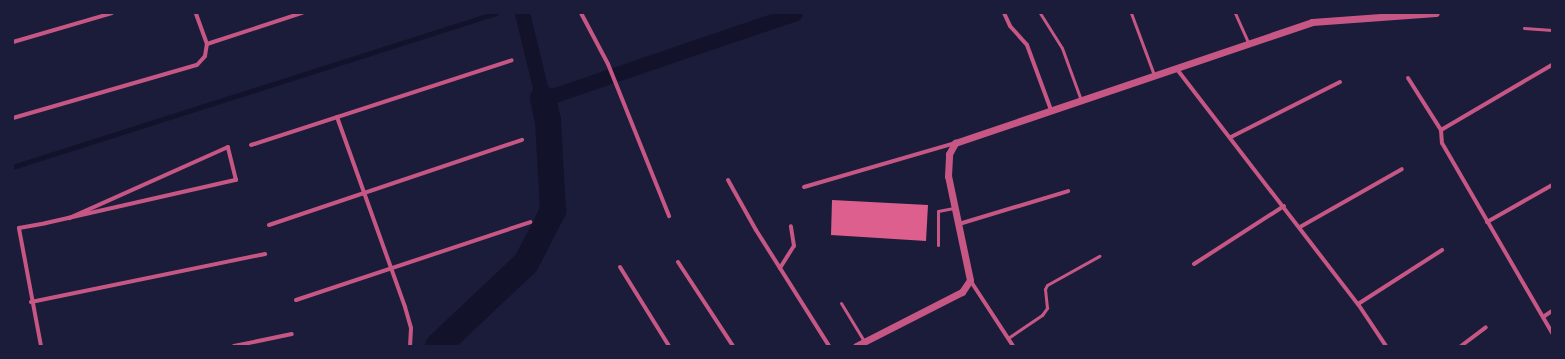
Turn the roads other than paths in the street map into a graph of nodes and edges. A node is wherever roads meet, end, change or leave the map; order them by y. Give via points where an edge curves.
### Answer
1 (112, 13) edge
2 (196, 13) edge
3 (302, 13) edge
4 (581, 13) edge
5 (1004, 13) edge
6 (1040, 13) edge
7 (1131, 13) edge
8 (1235, 13) edge
9 (1436, 13) edge
10 (1382, 14) edge
11 (1524, 28) dead end
12 (1552, 30) edge
13 (13, 42) edge
14 (1248, 42) junction
15 (207, 44) junction
16 (512, 60) dead end
17 (1552, 65) edge
18 (1176, 67) junction
19 (1154, 75) junction
20 (1408, 78) dead end
21 (1340, 82) dead end
22 (1081, 100) junction
23 (1051, 110) junction
24 (337, 117) junction
25 (13, 118) edge
26 (1441, 130) junction
27 (1231, 137) junction
28 (522, 140) dead end
29 (955, 143) junction
30 (250, 144) dead end
31 (1402, 169) dead end
32 (728, 180) dead end
33 (1552, 185) edge
34 (804, 187) dead end
35 (1068, 191) dead end
36 (364, 193) junction
37 (1284, 206) junction
38 (955, 208) junction
39 (669, 216) dead end
40 (69, 218) junction
41 (530, 222) dead end
42 (1486, 222) junction
43 (269, 224) dead end
44 (959, 224) junction
45 (791, 226) dead end
46 (1300, 227) junction
47 (938, 245) dead end
48 (1442, 250) dead end
49 (265, 254) dead end
50 (1099, 256) dead end
51 (678, 262) dead end
52 (1194, 264) dead end
53 (620, 267) dead end
54 (780, 268) junction
55 (392, 269) junction
56 (970, 280) junction
57 (296, 300) dead end
58 (31, 302) junction
59 (841, 303) dead end
60 (1358, 304) junction
61 (1552, 311) edge
62 (1543, 317) junction
63 (1486, 327) dead end
64 (1552, 333) edge
65 (292, 334) dead end
66 (1008, 338) junction
67 (865, 341) junction
68 (41, 346) edge
69 (234, 346) edge
70 (410, 346) edge
71 (669, 346) edge
72 (733, 346) edge
73 (829, 346) edge
74 (856, 346) edge
75 (1013, 346) edge
76 (1386, 346) edge
77 (1461, 346) edge

1 - 13 street
2 - 15 street
3 - 15 street
4 - 39 street via 608,64
5 - 23 street via 1013,30 1027,45
6 - 22 lane via 1062,48
7 - 19 lane
8 - 14 lane
9 - 10 street
10 - 14 street via 1312,22
11 - 12 lane
14 - 18 street
15 - 25 street via 205,56 197,65
16 - 24 street
17 - 26 street
18 - 19 street
18 - 27 street
19 - 22 street
20 - 26 street
21 - 27 street
22 - 23 street
23 - 29 street
24 - 30 street
24 - 36 street
26 - 42 street via 1442,143
27 - 37 street
28 - 36 street
29 - 34 street
29 - 38 street via 947,163
31 - 46 street
32 - 54 street
33 - 42 street
35 - 44 street
36 - 43 street
36 - 55 street
37 - 46 street
37 - 52 street
38 - 44 street
38 - 47 lane via 938,211
40 - 40 street via 236,180 228,147 185,166
40 - 58 street via 19,228
41 - 55 street
42 - 62 street
44 - 56 street
45 - 54 street via 794,246
46 - 60 street
48 - 60 street
49 - 58 street
50 - 66 lane via 1047,285 1047,308 1042,315
51 - 72 street
53 - 71 street
54 - 73 street
55 - 57 street
55 - 70 street via 411,328
56 - 66 street
56 - 67 street via 962,292
58 - 68 street
59 - 67 lane
60 - 76 street
61 - 62 street
62 - 64 street
63 - 77 street
65 - 69 street
66 - 75 street
67 - 74 street

